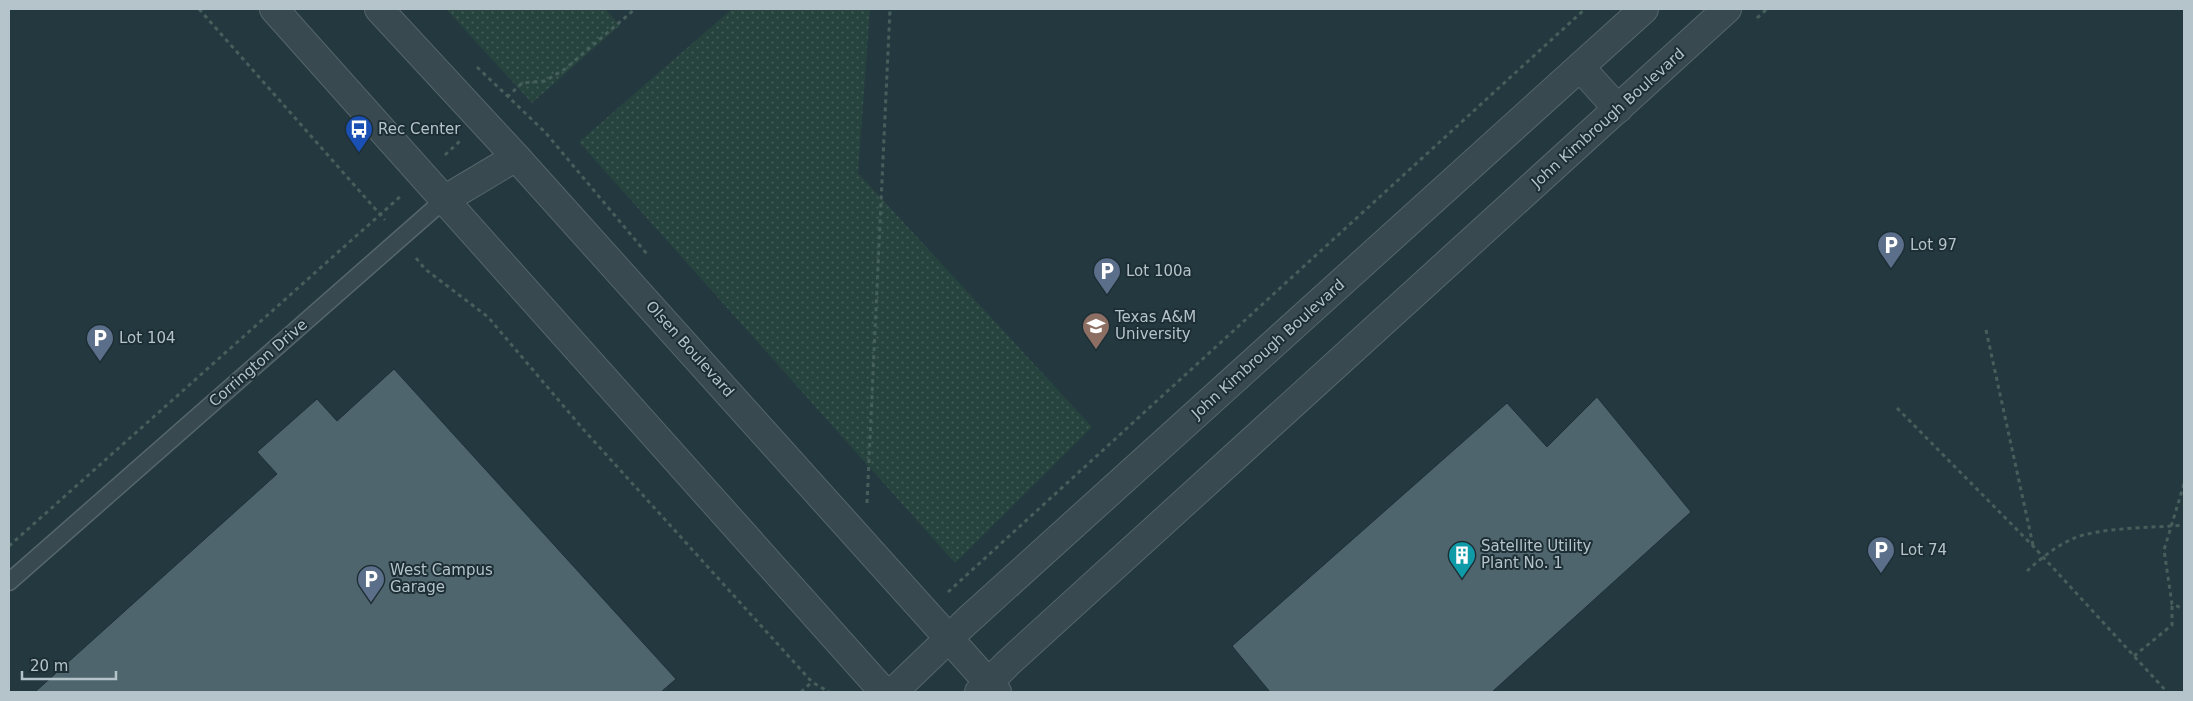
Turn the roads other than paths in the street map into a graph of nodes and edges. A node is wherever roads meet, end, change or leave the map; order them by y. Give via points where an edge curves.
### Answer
1 (274, 9) edge
2 (379, 9) edge
3 (1644, 9) edge
4 (1727, 9) edge
5 (1580, 67) junction
6 (1618, 109) junction
7 (516, 157) junction
8 (444, 200) junction
9 (9, 582) edge
10 (950, 638) junction
11 (988, 689) edge
12 (884, 692) edge
13 (893, 692) edge

1 - 8 street
2 - 7 street, Olsen Boulevard
3 - 5 street, John Kimbrough Boulevard
4 - 6 street, John Kimbrough Boulevard
5 - 6 street
5 - 10 street, John Kimbrough Boulevard
6 - 11 street, John Kimbrough Boulevard
7 - 8 street, Corrington Drive
7 - 10 street, Olsen Boulevard
8 - 9 lane, Corrington Drive
8 - 12 street
10 - 11 street, Olsen Boulevard
10 - 13 street, John Kimbrough Boulevard

